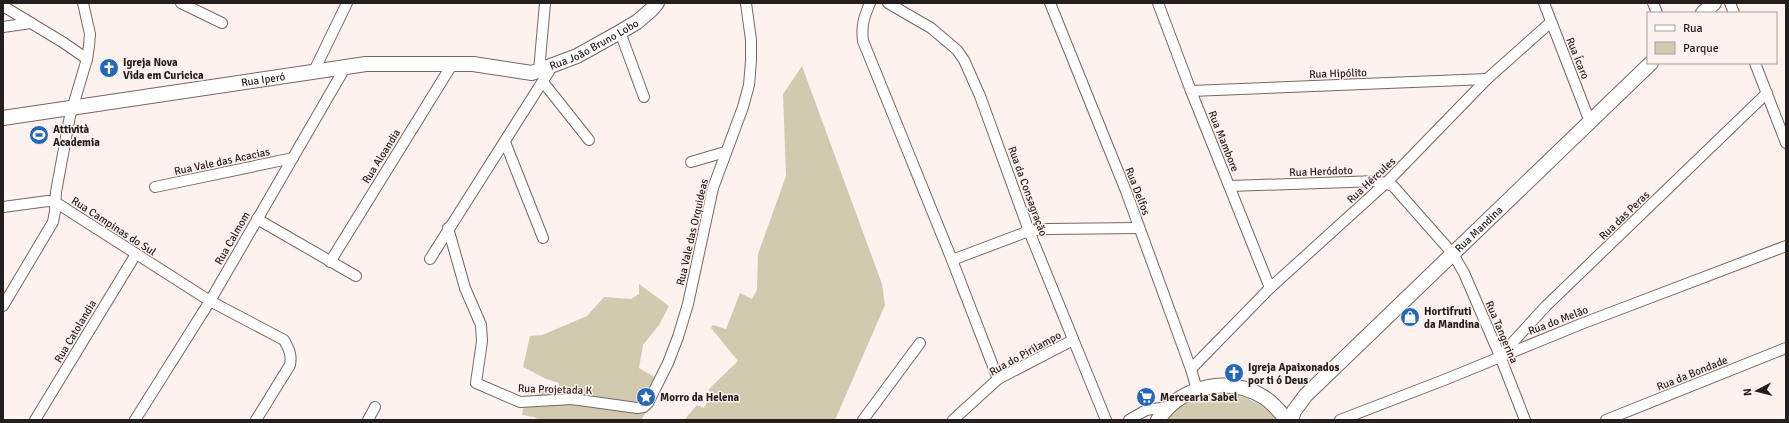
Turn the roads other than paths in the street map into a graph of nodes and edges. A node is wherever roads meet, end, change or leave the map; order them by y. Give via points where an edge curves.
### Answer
1 (83, 3) edge
2 (181, 3) edge
3 (347, 3) edge
4 (545, 3) edge
5 (657, 3) edge
6 (746, 3) edge
7 (870, 3) edge
8 (888, 3) edge
9 (1050, 3) edge
10 (1158, 3) edge
11 (1544, 3) edge
12 (1714, 3) edge
13 (3, 6) edge
14 (1704, 12) edge
15 (1551, 22) junction
16 (31, 23) junction
17 (222, 23) dead end
18 (3, 27) edge
19 (620, 32) junction
20 (87, 59) junction
21 (453, 63) junction
22 (1650, 64) edge
23 (1755, 64) edge
24 (346, 66) junction
25 (314, 70) junction
26 (523, 72) joint
27 (541, 77) junction
28 (1487, 79) junction
29 (1191, 91) junction
30 (1767, 93) junction
31 (644, 97) dead end
32 (73, 108) junction
33 (3, 118) edge
34 (1590, 122) junction
35 (589, 140) dead end
36 (505, 142) junction
37 (1786, 143) edge
38 (725, 152) junction
39 (293, 158) junction
40 (691, 162) dead end
41 (1386, 182) junction
42 (1230, 186) junction
43 (155, 187) dead end
44 (56, 202) junction
45 (3, 207) edge
46 (258, 219) junction
47 (448, 228) junction
48 (1139, 228) junction
49 (1029, 231) junction
50 (543, 238) dead end
51 (1786, 246) edge
52 (136, 254) junction
53 (1453, 254) junction
54 (430, 259) dead end
55 (952, 260) junction
56 (330, 262) junction
57 (356, 276) dead end
58 (1270, 288) junction
59 (210, 301) junction
60 (3, 306) edge
61 (1074, 340) junction
62 (920, 343) dead end
63 (1786, 348) edge
64 (1205, 353) junction
65 (1186, 356) junction
66 (1500, 356) junction
67 (1191, 369) junction
68 (998, 379) junction
69 (1197, 390) junction
70 (653, 394) joint
71 (1306, 395) junction
72 (1275, 405) junction
73 (375, 407) dead end
74 (1168, 407) junction
75 (35, 420) edge
76 (135, 420) edge
77 (256, 420) edge
78 (368, 420) edge
79 (863, 420) edge
80 (953, 420) edge
81 (1106, 420) edge
82 (1129, 420) edge
83 (1158, 420) edge
84 (1287, 420) edge
85 (1291, 420) edge
86 (1340, 420) edge
87 (1525, 420) edge
88 (1606, 420) edge

1 - 20 street, Rua Campinas do Sul via 90,34
2 - 17 street
3 - 25 street
4 - 27 street
5 - 19 street, Rua João Bruno Lobo via 637,22
6 - 38 street, Rua Vale das Orquideas via 752,61 749,84
7 - 55 street via 861,30 864,41
8 - 49 street, Rua da Consagração via 931,28 957,50 964,60 980,96
9 - 48 street, Rua Delfos
10 - 29 street, Rua Mambore
11 - 15 street, Rua Ícaro
12 - 14 street
13 - 16 street
15 - 28 street, Rua Hércules
15 - 34 street, Rua Ícaro
16 - 18 street
16 - 20 street
19 - 27 street, Rua João Bruno Lobo via 553,66
19 - 31 street
20 - 32 street, Rua Campinas do Sul
21 - 24 street, Rua Iperó
21 - 26 street, Rua Iperó
21 - 56 street, Rua Aloandia
22 - 34 street, Rua Mandina
23 - 30 street
24 - 25 street, Rua Iperó
24 - 39 street, Rua Calmom
25 - 32 street, Rua Iperó
26 - 27 street, Rua João Bruno Lobo
27 - 35 street
27 - 36 street
28 - 29 street, Rua Hipólito
28 - 41 street, Rua Hércules
29 - 42 street, Rua Mambore
30 - 37 street
30 - 66 street, Rua das Peras via 1546,306
32 - 33 street, Rua Iperó
32 - 44 street, Rua Campinas do Sul
34 - 53 street, Rua Mandina
36 - 47 street
36 - 50 street
38 - 40 street
38 - 70 street, Rua Vale das Orquideas via 713,188 688,304 668,363
39 - 43 street, Rua Vale das Acacias
39 - 46 street, Rua Calmom
41 - 42 street, Rua Heródoto
41 - 53 street via 1393,186
41 - 58 street, Rua Hércules
42 - 58 street, Rua Mambore
44 - 45 street
44 - 52 street, Rua Campinas do Sul
44 - 60 street via 50,230
46 - 56 street
46 - 59 street, Rua Calmom
47 - 54 street
47 - 70 street, Rua Projetada K via 465,288 481,325 482,341 476,387 520,402 572,399 637,408 648,403
48 - 49 street via 1048,228
48 - 65 street, Rua Delfos
49 - 55 street
49 - 61 street, Rua da Consagração
51 - 66 street, Rua do Melão
52 - 59 street, Rua Campinas do Sul
52 - 75 street, Rua Catolandia
53 - 66 street, Rua Tangerina via 1464,273
53 - 71 street, Rua Mandina
55 - 68 street
56 - 57 street
58 - 64 street, Rua Hércules
59 - 76 street, Rua Calmom
59 - 77 street, Rua Campinas do Sul via 284,340 290,351 290,365
61 - 68 street, Rua do Pirilampo
61 - 81 street, Rua da Consagração
62 - 79 street
63 - 88 street, Rua da Bondade
64 - 65 street
64 - 67 street, Rua Hércules
65 - 67 street, Rua Delfos
66 - 86 street, Rua do Melão
66 - 87 street, Rua Tangerina
67 - 69 street, Rua Delfos
68 - 80 street, Rua do Pirilampo
69 - 72 street via 1218,386 1242,388
69 - 74 street
71 - 72 street, Rua Mandina via 1286,405
71 - 85 street, Rua Mandina via 1294,411
72 - 84 street
73 - 78 street
74 - 82 street via 1146,410
74 - 83 street

